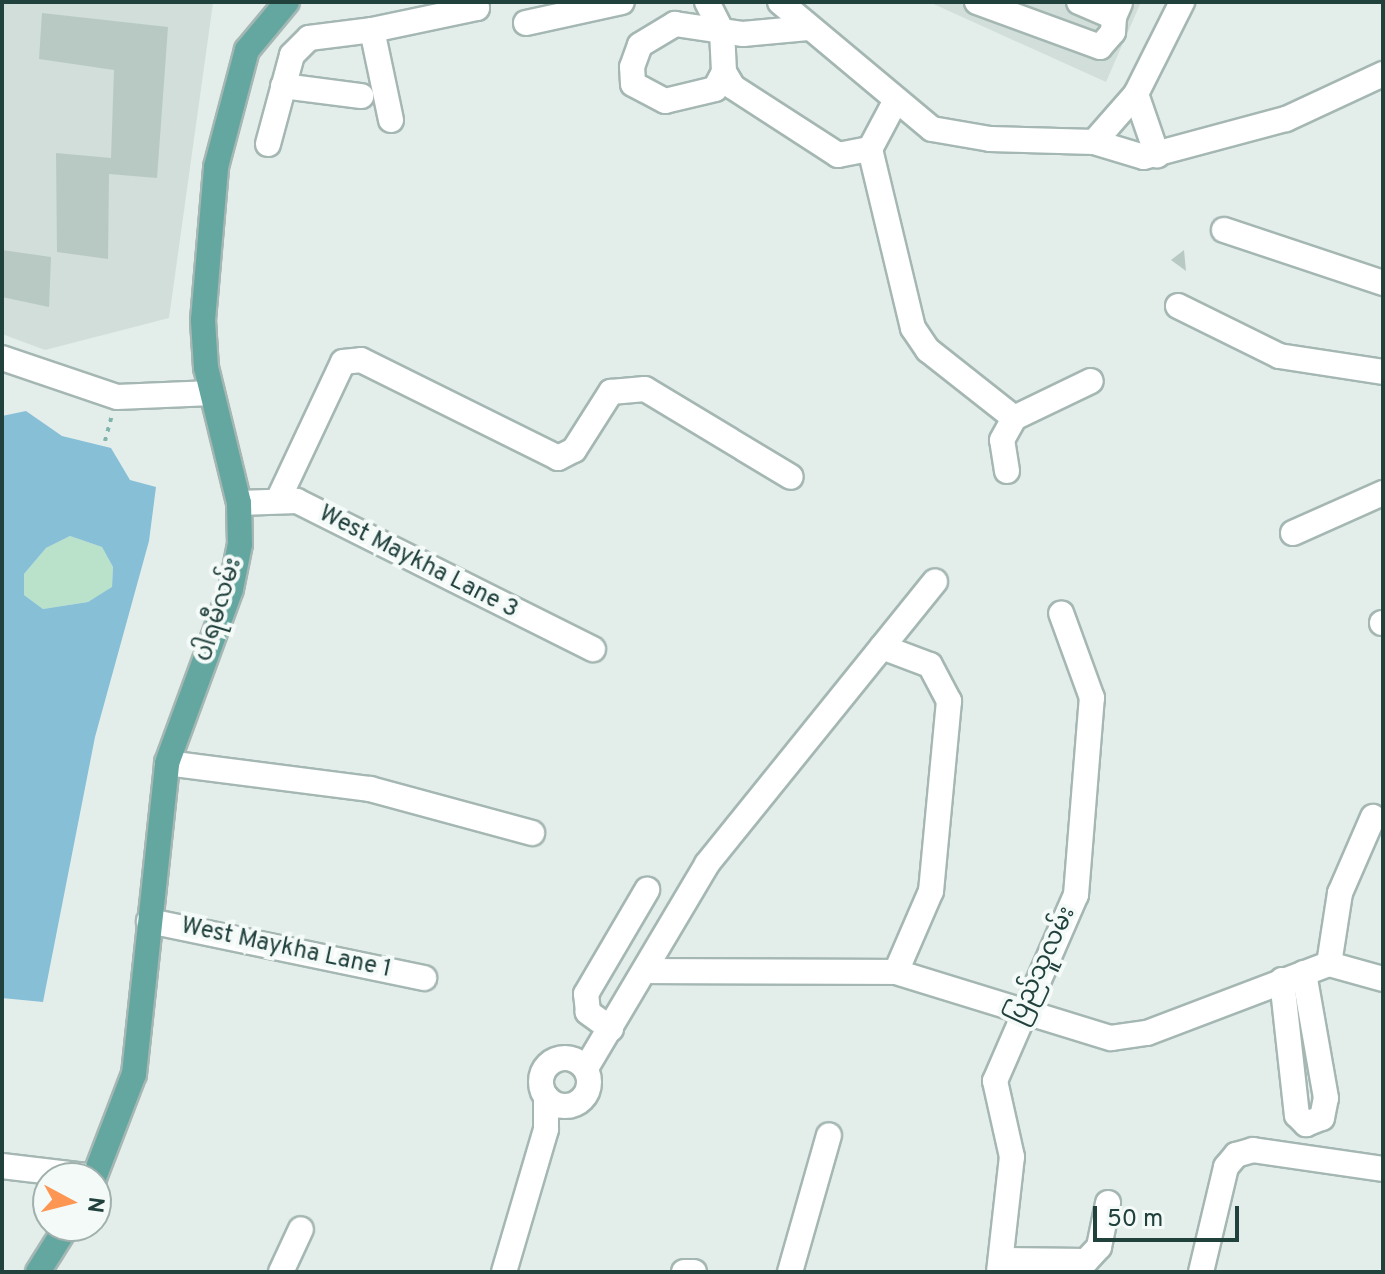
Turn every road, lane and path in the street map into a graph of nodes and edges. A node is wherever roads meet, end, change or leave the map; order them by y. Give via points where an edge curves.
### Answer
1 (287, 2) edge
2 (476, 2) edge
3 (622, 2) edge
4 (707, 2) edge
5 (780, 2) edge
6 (977, 2) edge
7 (1079, 2) edge
8 (1182, 2) edge
9 (1118, 9) edge
10 (526, 23) dead end
11 (808, 28) junction
12 (372, 30) junction
13 (722, 31) junction
14 (724, 72) junction
15 (1383, 74) edge
16 (283, 86) junction
17 (1136, 94) junction
18 (361, 96) dead end
19 (896, 100) junction
20 (391, 120) dead end
21 (1094, 142) junction
22 (268, 144) dead end
23 (870, 149) junction
24 (1157, 155) junction
25 (1224, 230) dead end
26 (1383, 283) edge
27 (1178, 306) dead end
28 (2, 358) edge
29 (1383, 372) edge
30 (1091, 381) dead end
31 (212, 393) junction
32 (1014, 418) junction
33 (1007, 471) dead end
34 (791, 477) dead end
35 (1383, 493) edge
36 (279, 498) junction
37 (239, 503) junction
38 (1293, 533) dead end
39 (935, 581) dead end
40 (1061, 613) dead end
41 (882, 647) junction
42 (593, 649) dead end
43 (167, 763) junction
44 (1373, 817) dead end
45 (532, 833) dead end
46 (647, 890) dead end
47 (149, 921) junction
48 (1329, 964) junction
49 (649, 971) junction
50 (896, 972) junction
51 (1293, 976) junction
52 (424, 978) dead end
53 (1383, 979) edge
54 (1019, 1015) junction
55 (611, 1029) junction
56 (586, 1068) junction
57 (546, 1097) junction
58 (829, 1135) dead end
59 (100, 1162) edge
60 (2, 1166) edge
61 (1383, 1169) edge
62 (32, 1170) edge
63 (1108, 1203) dead end
64 (301, 1229) dead end
65 (57, 1242) edge
66 (1001, 1266) edge
67 (38, 1272) edge
68 (281, 1272) edge
69 (504, 1272) edge
70 (684, 1272) edge
71 (694, 1272) edge
72 (790, 1272) edge
73 (1201, 1272) edge

1 - 31 main road, ပါရမီလမ်း via 247,50 228,101 206,242 203,320
2 - 12 street via 477,8
3 - 10 street
4 - 13 street
5 - 11 street
6 - 9 street via 1100,47 1113,32
7 - 9 street
8 - 17 street
11 - 13 street
11 - 19 street
12 - 16 street via 309,38 292,55
12 - 20 street
13 - 14 street
13 - 14 street via 675,24 658,29 640,45 633,84 665,101 715,89
14 - 23 street via 733,87 838,155
15 - 24 street via 1286,119
16 - 18 street
16 - 22 street
17 - 21 street
17 - 24 street
19 - 21 street via 932,129
19 - 23 street
21 - 24 street via 1118,153
23 - 32 street via 913,328 928,350
25 - 26 street
27 - 29 street via 1279,356
28 - 31 street via 117,397
30 - 32 street
31 - 37 main road, ပါရမီလမ်း
32 - 33 street via 1002,440
34 - 36 street via 645,389 611,392 574,450 558,458 361,360 343,362
35 - 38 street
36 - 37 street
36 - 42 street, West Maykha Lane 3
37 - 43 main road, ပါရမီလမ်း via 231,589
39 - 41 street
40 - 54 street, ပြည်သူလမ်း via 1092,698 1076,895
41 - 49 street via 707,864
41 - 50 street via 930,665 949,701 931,891
43 - 45 street via 370,789
43 - 47 main road, ပါရမီလမ်း
44 - 48 street via 1340,893
46 - 55 street via 586,994 588,1012
47 - 52 street, West Maykha Lane 1
47 - 59 main road, ပါရမီလမ်း via 134,1074
48 - 51 street
48 - 53 street
49 - 50 street
49 - 55 street
50 - 54 street
51 - 51 street via 1326,1098 1322,1118 1306,1124 1297,1115
51 - 54 street via 1129,1038
54 - 66 street, ပြည်သူလမ်း via 995,1081 1012,1157
55 - 56 street
56 - 57 street via 590,1084 576,1104
56 - 57 street via 565,1057 551,1062 541,1075
57 - 69 street via 546,1129
58 - 72 street
60 - 62 street
61 - 73 street via 1253,1150 1236,1155
63 - 66 street via 1099,1247 1086,1261
64 - 68 street
65 - 67 main road
70 - 71 street

